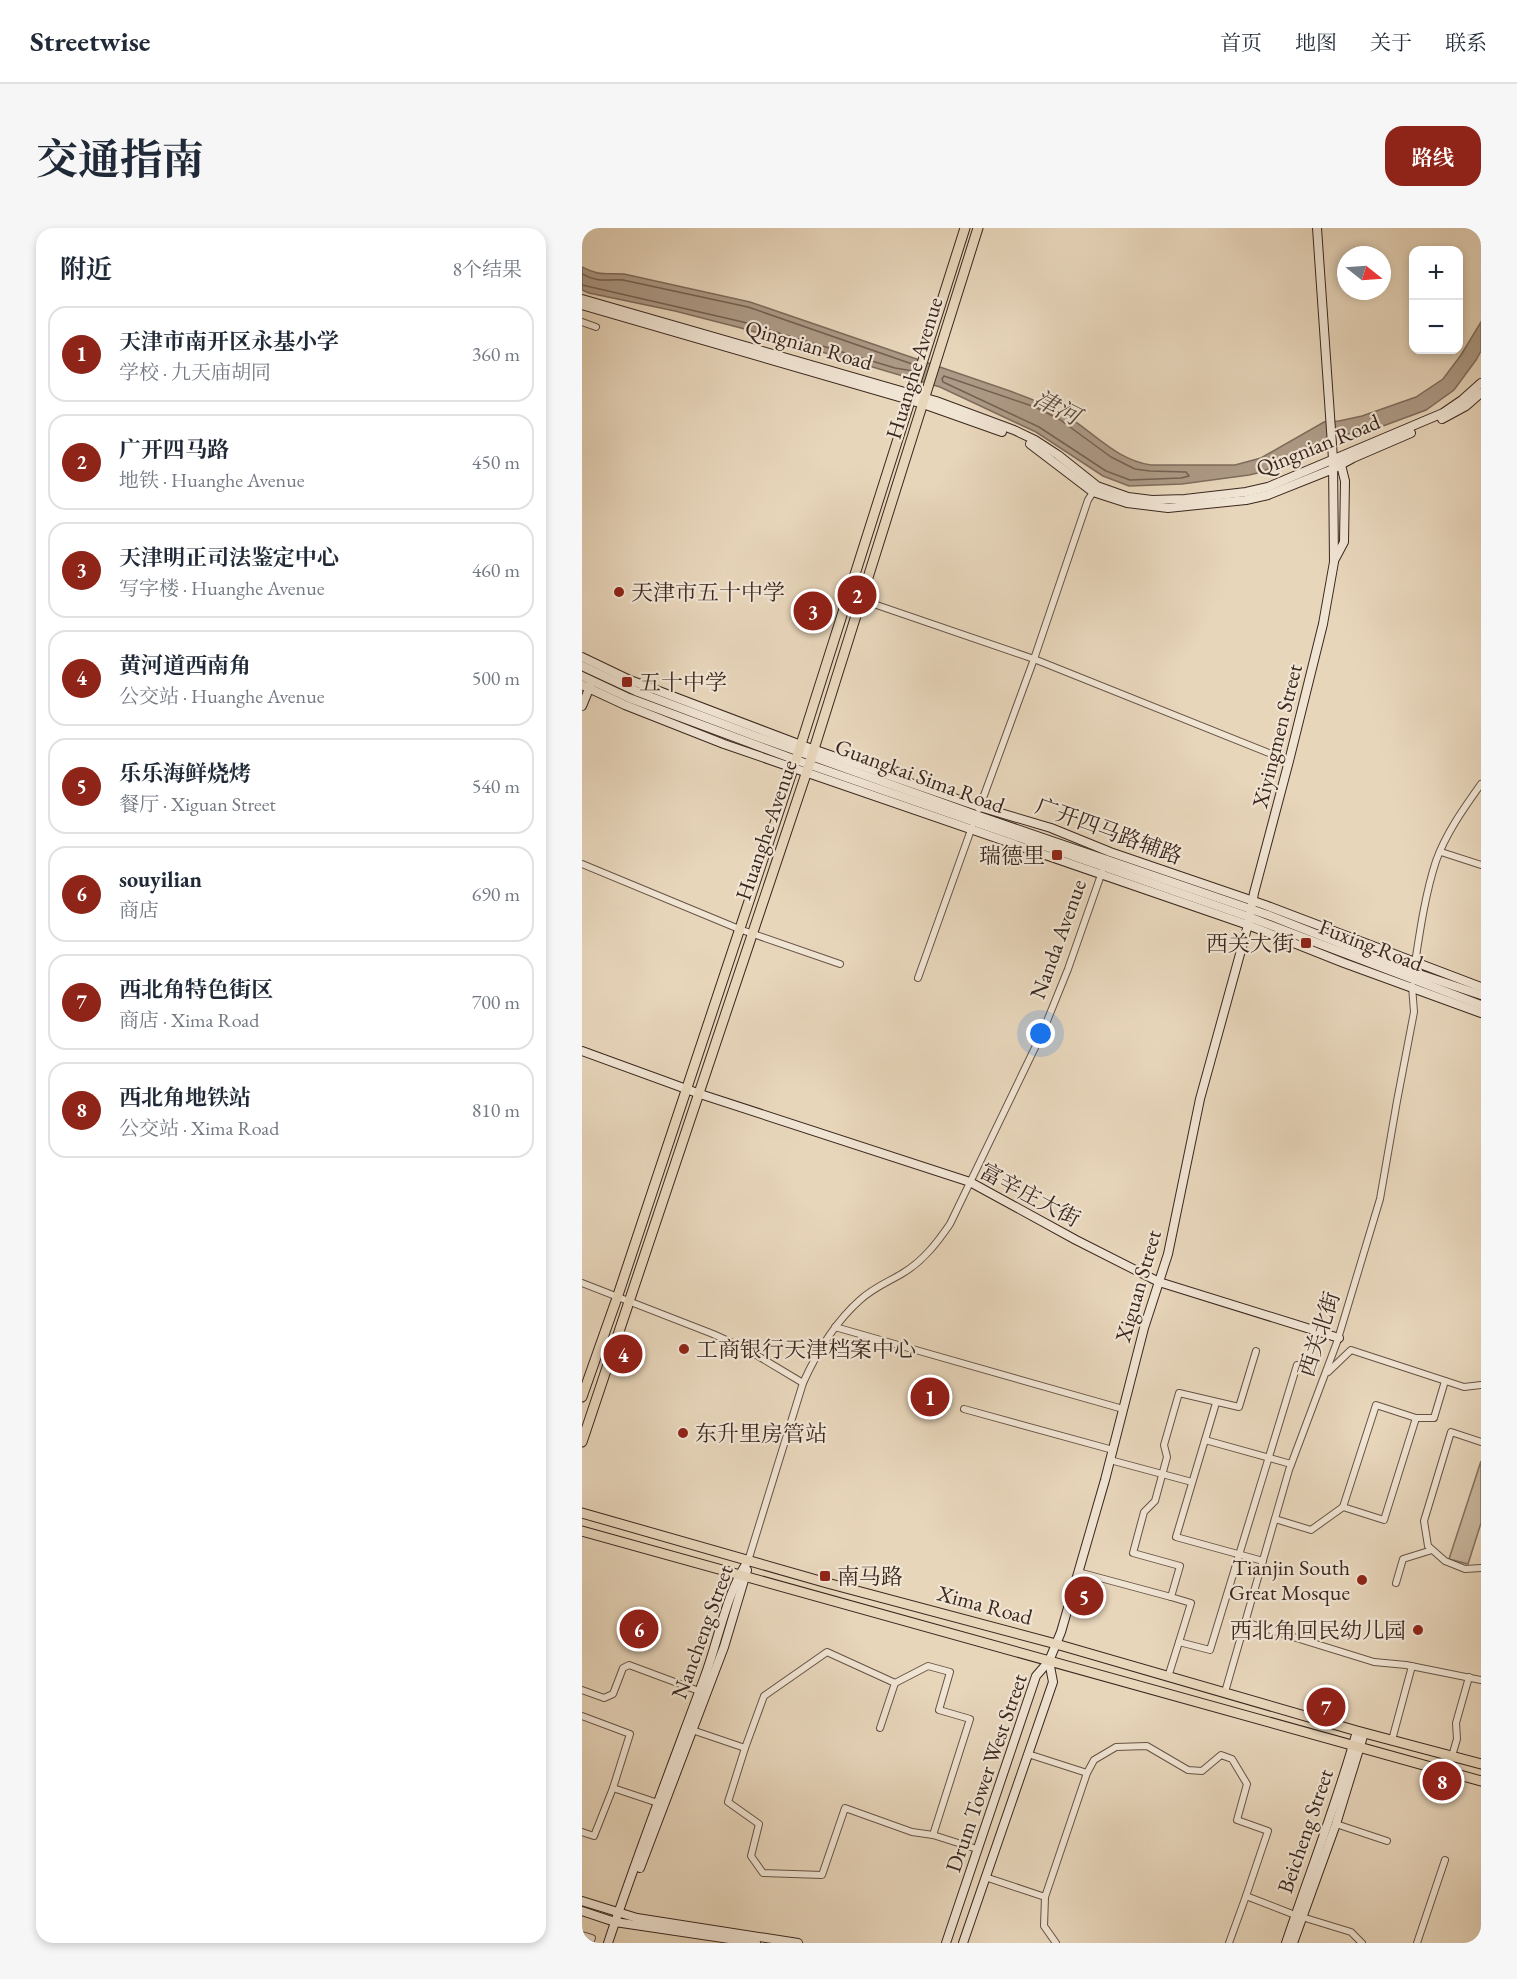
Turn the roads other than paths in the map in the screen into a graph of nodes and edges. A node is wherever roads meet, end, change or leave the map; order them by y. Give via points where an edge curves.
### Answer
1 (966, 228) edge
2 (978, 228) edge
3 (1317, 228) edge
4 (1322, 228) edge
5 (582, 299) edge
6 (582, 305) edge
7 (582, 322) edge
8 (596, 327) dead end
9 (1481, 383) edge
10 (913, 393) junction
11 (1477, 396) edge
12 (925, 397) junction
13 (1332, 415) junction
14 (1336, 458) junction
15 (1095, 489) junction
16 (861, 600) junction
17 (582, 657) edge
18 (1034, 659) junction
19 (582, 666) edge
20 (598, 669) junction
21 (582, 676) edge
22 (588, 685) edge
23 (582, 706) edge
24 (797, 756) junction
25 (810, 761) junction
26 (1289, 761) junction
27 (1481, 784) edge
28 (975, 818) junction
29 (1441, 852) junction
30 (1105, 863) junction
31 (582, 864) edge
32 (1481, 865) edge
33 (1250, 913) junction
34 (739, 929) junction
35 (752, 933) junction
36 (840, 964) dead end
37 (1413, 975) junction
38 (918, 978) dead end
39 (1481, 987) edge
40 (1481, 995) edge
41 (1481, 1005) edge
42 (1481, 1013) edge
43 (582, 1051) edge
44 (686, 1089) junction
45 (700, 1094) junction
46 (970, 1182) junction
47 (1159, 1282) junction
48 (582, 1283) edge
49 (617, 1298) junction
50 (630, 1303) junction
51 (835, 1327) junction
52 (1339, 1338) junction
53 (1256, 1351) dead end
54 (1297, 1365) dead end
55 (1326, 1374) junction
56 (1445, 1381) junction
57 (803, 1383) junction
58 (1481, 1384) edge
59 (582, 1397) edge
60 (1215, 1403) junction
61 (964, 1409) dead end
62 (1123, 1409) junction
63 (1416, 1418) junction
64 (1205, 1440) junction
65 (582, 1442) edge
66 (1481, 1442) edge
67 (1113, 1450) junction
68 (1268, 1457) junction
69 (1110, 1460) junction
70 (1291, 1464) junction
71 (1162, 1473) junction
72 (1192, 1482) junction
73 (1343, 1507) junction
74 (582, 1513) edge
75 (1275, 1519) junction
76 (582, 1531) edge
77 (1432, 1550) junction
78 (1238, 1554) junction
79 (748, 1561) junction
80 (1263, 1561) junction
81 (1481, 1568) edge
82 (1078, 1572) junction
83 (742, 1576) junction
84 (1396, 1583) dead end
85 (1171, 1597) junction
86 (1245, 1623) junction
87 (1179, 1642) junction
88 (1056, 1644) junction
89 (1049, 1661) junction
90 (1412, 1666) junction
91 (1168, 1677) junction
92 (1469, 1677) junction
93 (1481, 1680) edge
94 (895, 1683) junction
95 (582, 1690) edge
96 (699, 1691) junction
97 (1225, 1692) junction
98 (582, 1716) edge
99 (880, 1728) dead end
100 (693, 1730) junction
101 (1361, 1732) junction
102 (1392, 1740) junction
103 (1356, 1746) junction
104 (745, 1748) junction
105 (1028, 1754) junction
106 (1452, 1756) junction
107 (1481, 1764) edge
108 (1087, 1773) junction
109 (1481, 1781) edge
110 (613, 1788) junction
111 (658, 1803) junction
112 (1336, 1824) junction
113 (582, 1832) edge
114 (933, 1835) junction
115 (1387, 1841) dead end
116 (977, 1849) junction
117 (1444, 1860) dead end
118 (985, 1877) junction
119 (1246, 1896) junction
120 (1045, 1897) junction
121 (582, 1901) edge
122 (582, 1911) edge
123 (1299, 1916) junction
124 (620, 1918) junction
125 (582, 1935) edge
126 (590, 1943) edge
127 (608, 1943) edge
128 (756, 1943) edge
129 (798, 1943) edge
130 (946, 1943) edge
131 (963, 1943) edge
132 (1056, 1943) edge
133 (1229, 1943) edge
134 (1286, 1943) edge
135 (1293, 1943) edge
136 (1362, 1943) edge
137 (1417, 1943) edge

1 - 10 main road, Huanghe Avenue
2 - 12 main road, Huanghe Avenue
3 - 13 street
4 - 13 street
5 - 10 street, Qingnian Road
6 - 10 street, Qingnian Road
7 - 8 street
9 - 11 street, Qingnian Road
10 - 12 street, Qingnian Road
10 - 24 main road, Huanghe Avenue
11 - 14 street, Qingnian Road via 1447,417
12 - 15 street, Qingnian Road via 1022,440
12 - 16 main road, Huanghe Avenue
13 - 14 street, Xiyingmen Street
14 - 15 street, Qingnian Road via 1268,487 1185,500 1152,500
14 - 26 street, Xiyingmen Street via 1334,562
15 - 18 street
16 - 18 street
16 - 25 main road, Huanghe Avenue
17 - 20 street
18 - 26 street
18 - 28 street
19 - 20 street, Guangkai Sima Road
20 - 22 street
20 - 24 street, Guangkai Sima Road via 655,699
21 - 22 street, Guangkai Sima Road
22 - 23 street
22 - 24 street, Guangkai Sima Road
24 - 25 street
24 - 25 street, Guangkai Sima Road
24 - 34 main road, Huanghe Avenue
25 - 28 street
25 - 28 street, Guangkai Sima Road
25 - 35 main road, Huanghe Avenue
26 - 33 street, Xiyingmen Street
27 - 29 street, 西关北街 via 1458,816
28 - 30 street, Guangkai Sima Road
28 - 30 street, 广开四马路辅路 via 1051,828
28 - 38 street
29 - 32 street
29 - 37 street, 西关北街 via 1424,910
30 - 33 street, Guangkai Sima Road
30 - 33 street, 广开四马路辅路
30 - 46 street, Nanda Avenue via 1043,1030
31 - 34 street
33 - 37 street
33 - 37 street, Fuxing Road
33 - 37 street via 1344,963
33 - 47 street, Xiguan Street via 1200,1099
34 - 35 street
34 - 44 main road, Huanghe Avenue
35 - 36 street
35 - 45 main road, Huanghe Avenue
37 - 39 street
37 - 40 street, Fuxing Road
37 - 41 street, Fuxing Road
37 - 42 street
37 - 52 street, 西关北街 via 1414,1012 1380,1199
43 - 44 street, 富辛庄大街
44 - 45 street, 富辛庄大街
44 - 49 main road, Huanghe Avenue
45 - 46 street, 富辛庄大街
45 - 50 main road, Huanghe Avenue
46 - 47 street, 富辛庄大街
46 - 51 street, Nanda Avenue via 937,1243 920,1261 859,1300
47 - 52 street, 富辛庄大街
47 - 62 street, Xiguan Street
48 - 49 street
49 - 50 street
49 - 59 main road, Huanghe Avenue
50 - 57 street via 732,1342
50 - 65 main road, Huanghe Avenue
51 - 57 street, Nanda Avenue
51 - 62 street
52 - 55 street, 西关北街
53 - 60 street via 1239,1407
54 - 68 street
55 - 56 street via 1351,1350
55 - 70 street, 西关北街
56 - 58 street via 1464,1387
56 - 63 street via 1434,1418
57 - 79 street, Nanda Avenue
60 - 64 street
60 - 71 street via 1179,1393 1164,1445 1167,1457
61 - 67 street
62 - 67 street, Xiguan Street
63 - 73 street via 1376,1405
63 - 73 street via 1384,1520
64 - 68 street
64 - 72 street
66 - 77 street via 1451,1432 1424,1521
67 - 69 street, Xiguan Street
68 - 70 street
68 - 78 street
69 - 71 street
69 - 82 street, Xiguan Street
70 - 75 street, 西关北街
71 - 72 street
71 - 85 street via 1155,1501 1144,1512 1133,1552 1180,1566
72 - 78 street via 1176,1537
73 - 75 street via 1311,1530
74 - 79 main road, Xima Road
75 - 80 street, 西关北街
76 - 83 main road, Xima Road
77 - 81 street via 1465,1569
77 - 84 street via 1403,1559
78 - 80 street
78 - 87 street via 1210,1650
79 - 83 street, Nancheng Street
79 - 88 main road, Xima Road
80 - 86 street, 西关北街
82 - 85 street
82 - 88 street, Xiguan Street
83 - 89 main road, Xima Road
83 - 96 street, Nancheng Street
83 - 100 street, Nancheng Street via 724,1647
85 - 87 street via 1191,1603
86 - 90 street via 1374,1662
86 - 97 street, 西关北街
87 - 91 street
88 - 89 street, Xiguan Street
88 - 91 main road, Xima Road
89 - 103 main road, Xima Road
89 - 105 street, Drum Tower West Street via 1053,1682
89 - 116 street, Drum Tower West Street via 1036,1676
90 - 92 street
90 - 102 street
91 - 97 main road, Xima Road
92 - 93 street
92 - 106 street via 1456,1723
94 - 99 street
94 - 104 street via 827,1652 764,1696
94 - 114 street via 928,1666 950,1672 939,1710 970,1719
95 - 96 street via 604,1698 612,1694 623,1668 629,1665
96 - 111 street, Nancheng Street
97 - 101 main road, Xima Road
98 - 110 street via 630,1734
100 - 104 street
100 - 124 street, Nancheng Street
101 - 102 main road, Xima Road
101 - 103 street, Beicheng Street
102 - 106 main road, Xima Road
103 - 109 main road, Xima Road
103 - 112 street, Beicheng Street
103 - 123 street, Beicheng Street
104 - 114 street via 728,1802 759,1824 751,1856 763,1873 822,1875 846,1808 912,1832
105 - 108 street
105 - 118 street, Drum Tower West Street
106 - 107 main road, Xima Road
108 - 119 street via 1094,1760 1116,1747 1147,1746 1188,1770 1202,1771 1221,1755 1232,1759 1247,1784 1238,1820 1268,1831
108 - 120 street
110 - 111 street
110 - 113 street via 594,1836
111 - 124 street, Nancheng Street
112 - 115 street
112 - 123 street, Beicheng Street
114 - 116 street
116 - 130 street, Drum Tower West Street
117 - 137 street
118 - 120 street
118 - 131 street, Drum Tower West Street
119 - 123 street
119 - 133 street
120 - 132 street via 1044,1926
121 - 124 street
122 - 124 street
123 - 134 street, Beicheng Street
123 - 135 street, Beicheng Street
123 - 136 street via 1351,1932
124 - 127 street, Nancheng Street
124 - 128 street
124 - 129 street
125 - 126 street via 592,1938

